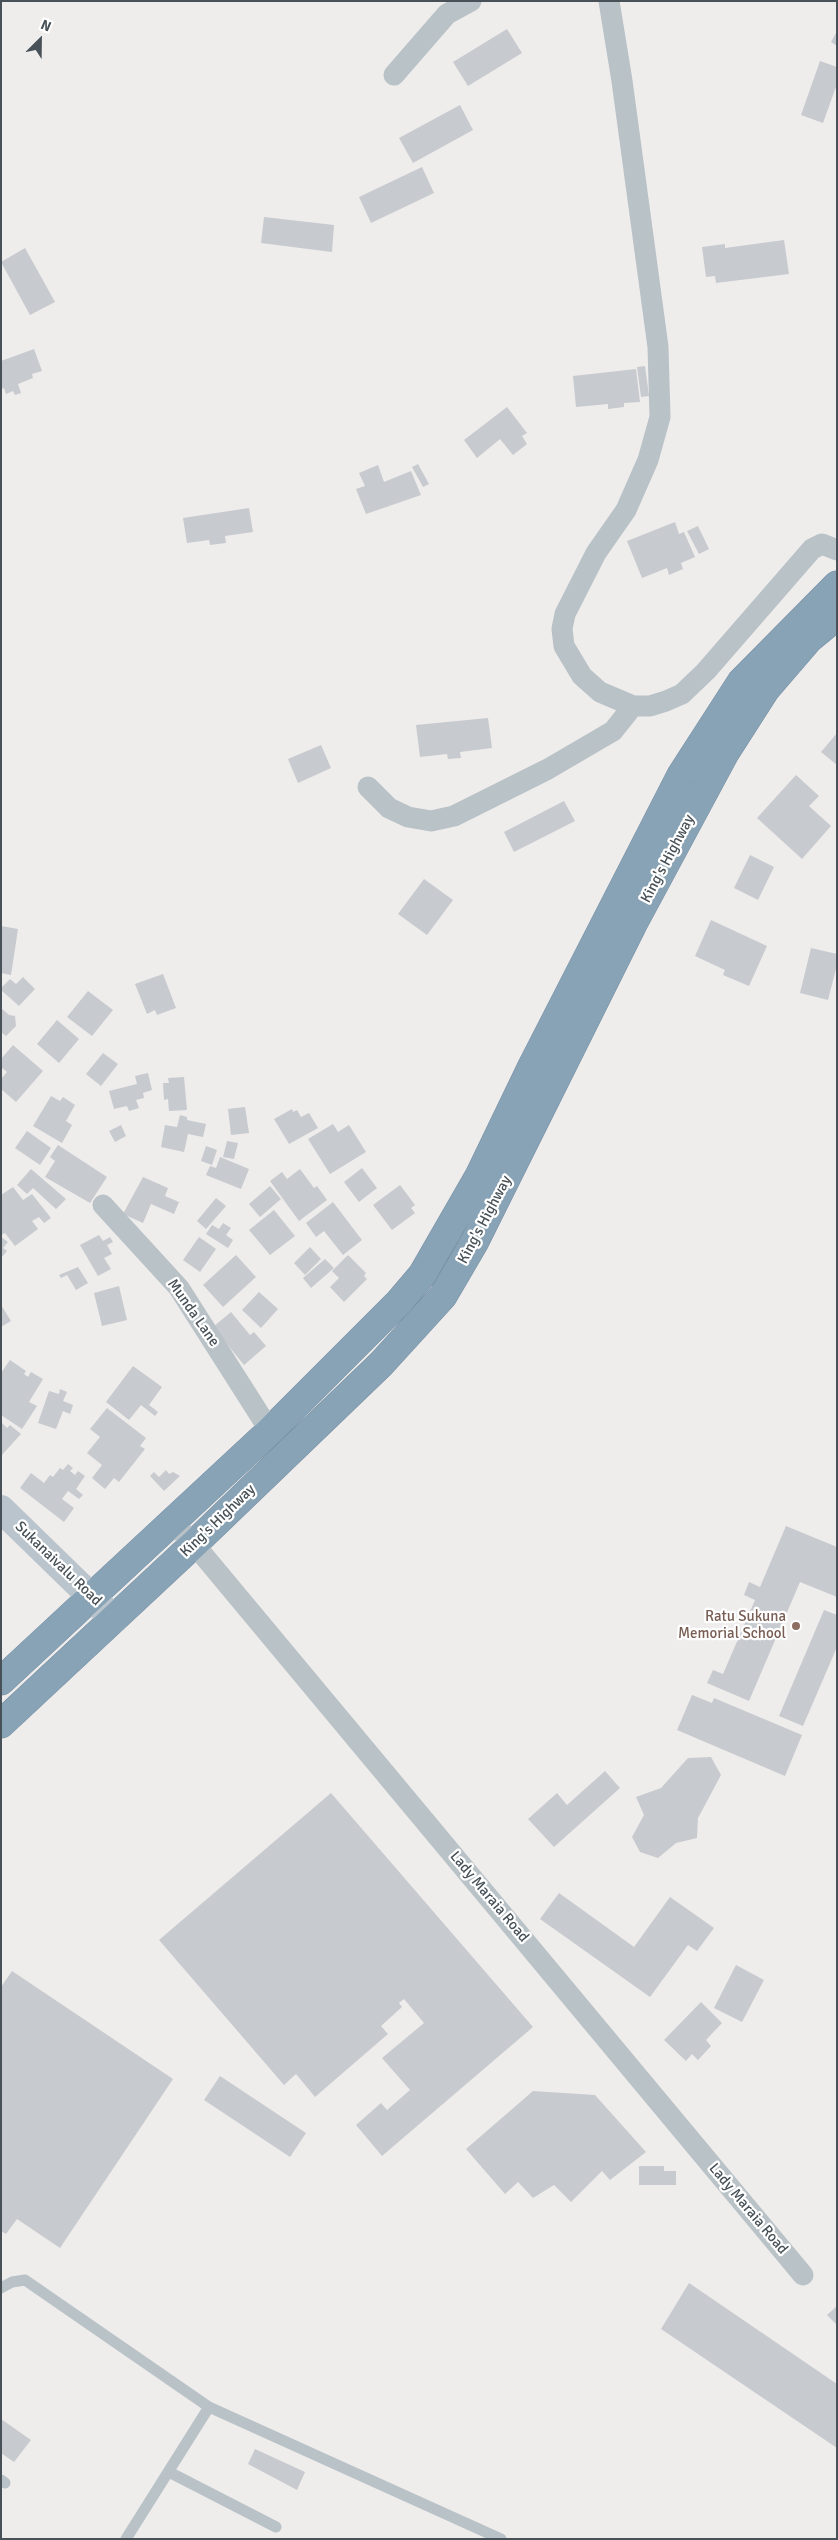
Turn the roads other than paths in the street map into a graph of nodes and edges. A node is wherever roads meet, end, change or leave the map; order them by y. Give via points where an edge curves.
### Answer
1 (471, 1) edge
2 (609, 1) edge
3 (394, 75) dead end
4 (837, 550) edge
5 (837, 585) edge
6 (837, 616) edge
7 (633, 706) junction
8 (368, 787) dead end
9 (103, 1205) dead end
10 (270, 1431) junction
11 (1, 1509) edge
12 (172, 1522) junction
13 (194, 1544) junction
14 (92, 1597) junction
15 (114, 1619) junction
16 (1, 1681) edge
17 (1, 1724) edge
18 (803, 2275) dead end
19 (1, 2288) edge
20 (209, 2406) junction
21 (169, 2472) junction
22 (276, 2527) dead end
23 (126, 2539) edge
24 (501, 2539) edge

1 - 3 street via 447,14
2 - 7 street via 658,347 660,417 648,460 626,510 596,553 573,596 562,629 564,646 582,676 600,692
4 - 7 street via 822,544 812,549 706,671 682,694 650,706
5 - 10 highway, King's Highway via 741,682 681,775 479,1176 422,1275
6 - 13 highway, King's Highway via 809,639 766,689 725,753 633,924 474,1243 443,1296 382,1364
7 - 8 street via 613,732 548,769 448,818 431,821 408,818 389,808
9 - 10 street, Munda Lane via 179,1288
10 - 12 highway, King's Highway
11 - 14 main road, Sukanaivalu Road
12 - 13 street, Lady Maraia Road
12 - 14 highway, King's Highway
13 - 15 highway, King's Highway
13 - 18 street, Lady Maraia Road
14 - 15 main road, Sukanaivalu Road
14 - 16 highway, King's Highway
15 - 17 highway, King's Highway
19 - 20 lane via 25,2280
20 - 21 lane
20 - 24 lane
21 - 22 lane
21 - 23 lane

